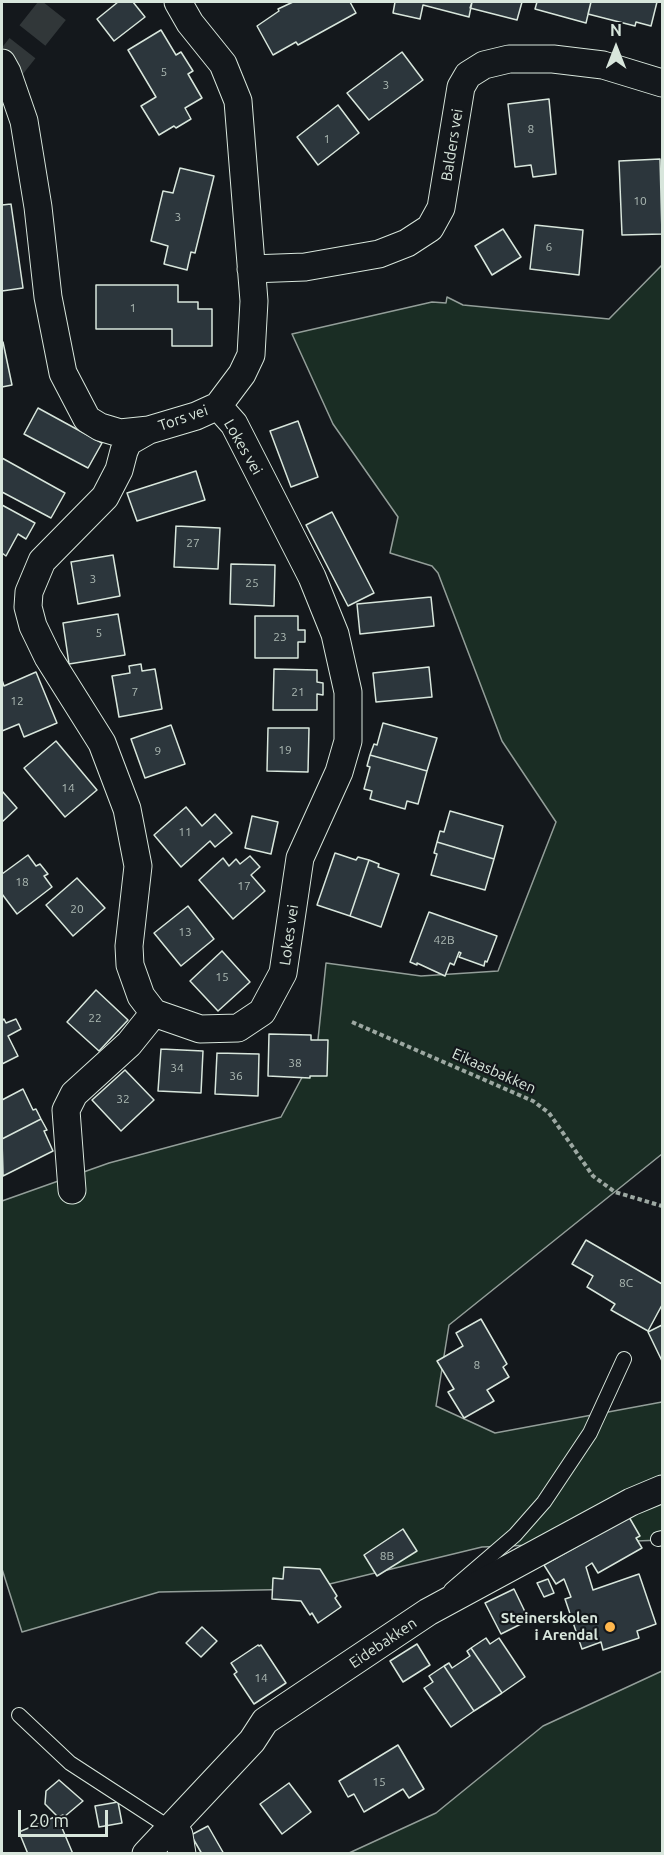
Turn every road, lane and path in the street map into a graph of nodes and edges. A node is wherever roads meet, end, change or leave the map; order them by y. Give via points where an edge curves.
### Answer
1 (178, 2) edge
2 (2, 63) edge
3 (663, 83) edge
4 (250, 269) junction
5 (218, 406) junction
6 (149, 430) junction
7 (154, 1013) junction
8 (352, 1022) dead end
9 (72, 1190) dead end
10 (663, 1206) edge
11 (624, 1359) dead end
12 (663, 1489) edge
13 (428, 1612) junction
14 (19, 1715) dead end
15 (170, 1828) junction
16 (146, 1854) edge
17 (182, 1854) edge

1 - 4 street, Tors vei via 223,64 238,101
2 - 6 street, Tors vei via 24,121 48,297 63,373 87,419 120,433
3 - 4 street, Balders vei via 603,65 553,59 509,59 484,65 468,75 461,87 441,208 430,228 379,254 305,267
4 - 5 street, Tors vei via 254,301 251,355
5 - 6 street, Tors vei
5 - 7 street, Lokes vei via 234,424 312,577 335,634 348,692 348,741 339,772 300,858 283,974 262,1012 238,1028 200,1029
6 - 7 street via 128,442 105,497 42,561 29,591 28,607 48,657 102,743 127,809 138,866 130,965 141,996
7 - 9 street via 129,1044 74,1094 66,1110
8 - 10 path, Eikaasbakken via 533,1101 549,1113 593,1176 615,1192
11 - 13 lane via 590,1432 544,1502 515,1535 463,1577
12 - 13 street, Eidebakken via 631,1502
13 - 15 street, Eidebakken via 265,1721 252,1741
14 - 15 lane via 70,1763
15 - 16 street, Eidebakken
15 - 17 street via 179,1835

